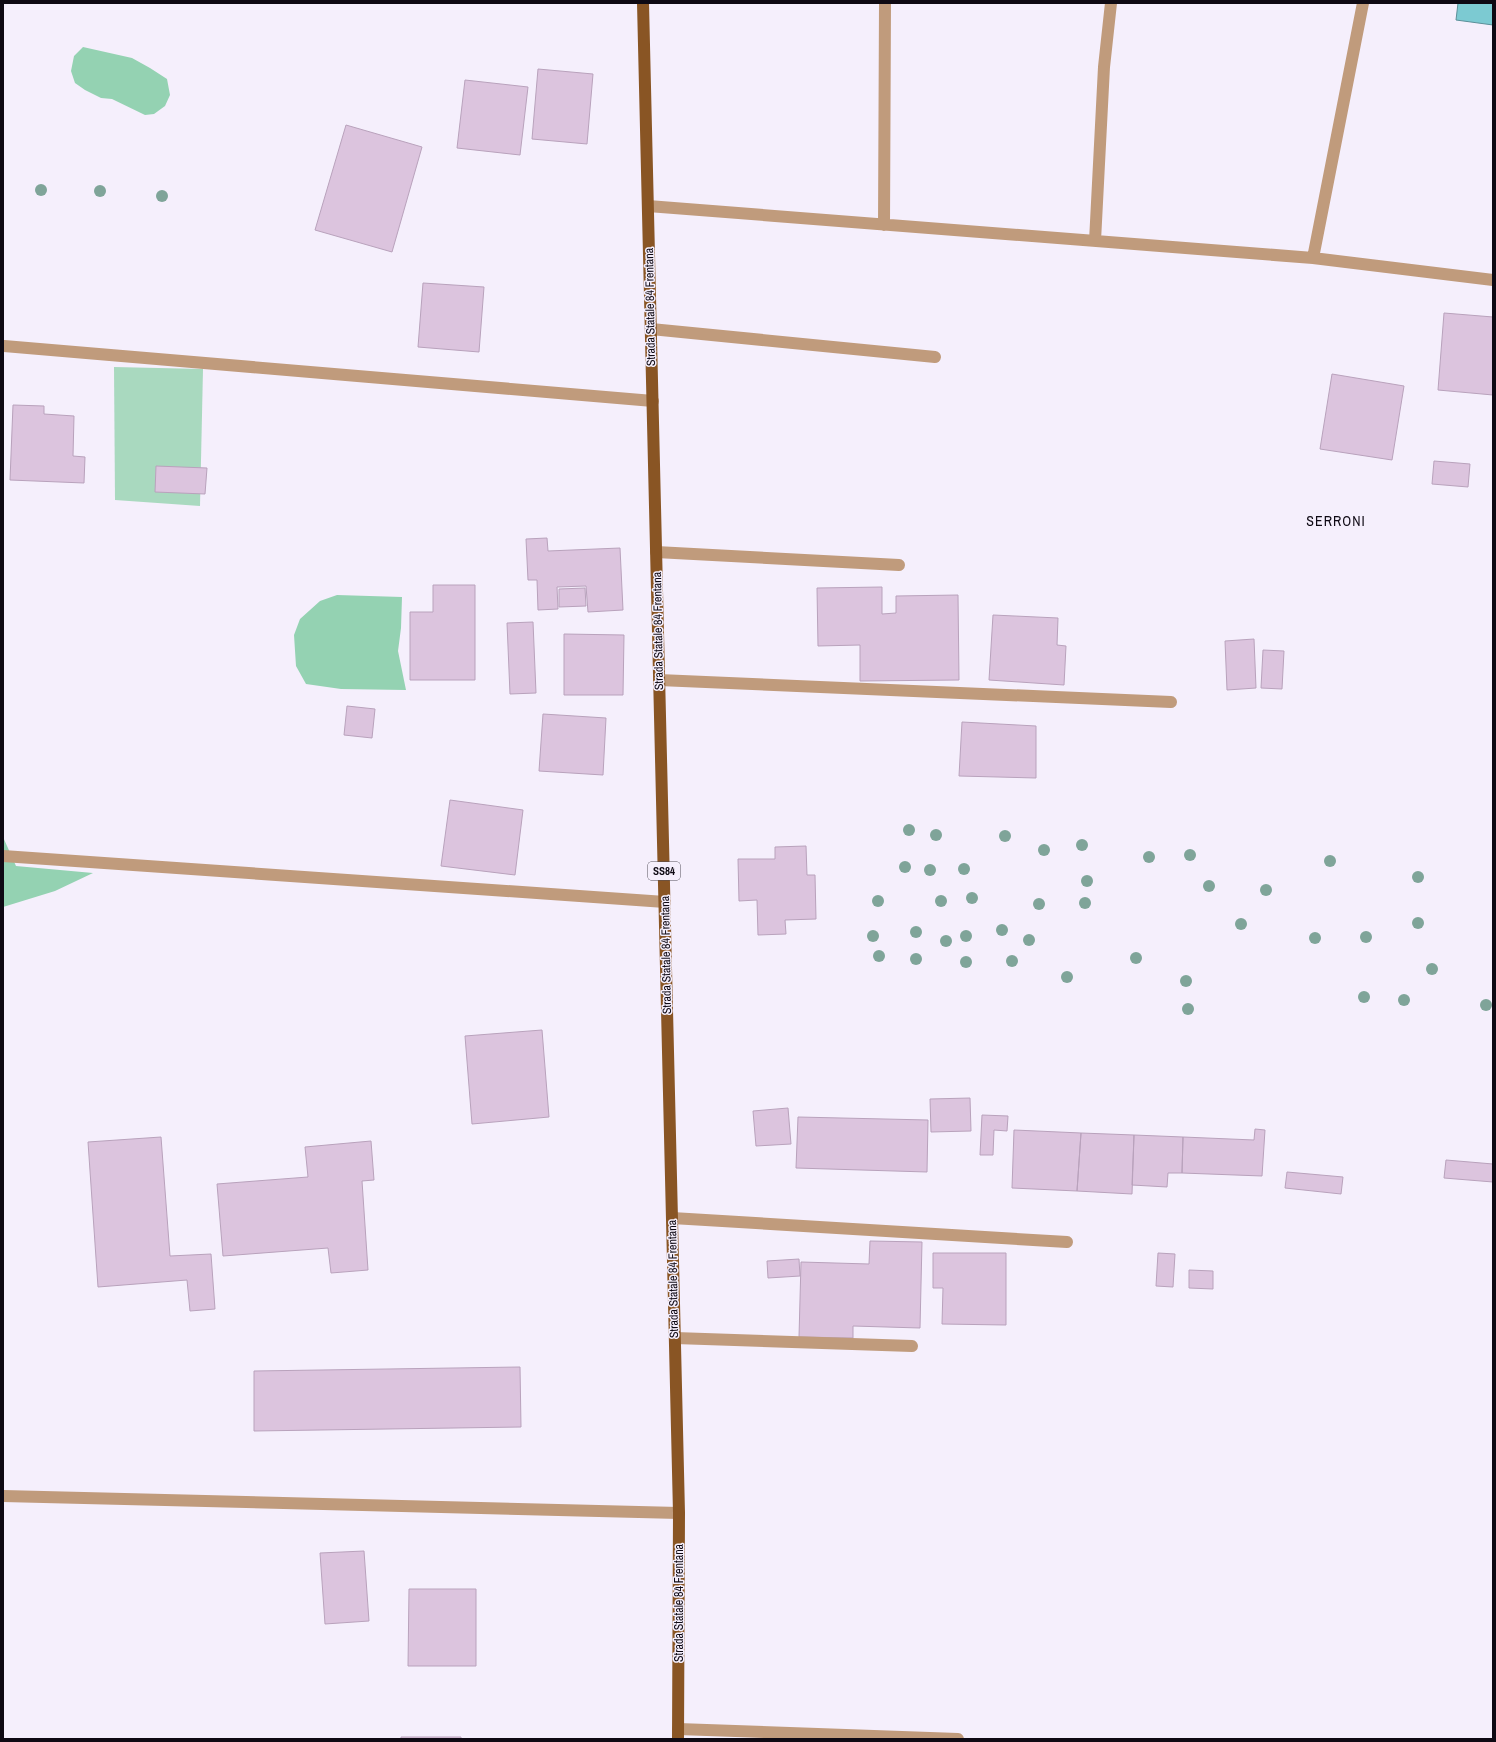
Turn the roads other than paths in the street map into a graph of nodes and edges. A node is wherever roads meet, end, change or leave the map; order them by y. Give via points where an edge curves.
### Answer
1 (643, 3) edge
2 (885, 3) edge
3 (1111, 3) edge
4 (1363, 3) edge
5 (648, 206) junction
6 (884, 225) junction
7 (1095, 241) junction
8 (1313, 258) junction
9 (1493, 280) edge
10 (651, 329) junction
11 (4, 346) dead end
12 (935, 357) dead end
13 (653, 401) junction
14 (656, 552) junction
15 (899, 565) dead end
16 (659, 680) junction
17 (1171, 702) dead end
18 (3, 856) edge
19 (665, 902) junction
20 (672, 1218) junction
21 (1067, 1242) dead end
22 (675, 1338) junction
23 (912, 1346) dead end
24 (3, 1496) edge
25 (679, 1514) junction
26 (678, 1734) edge
27 (958, 1739) edge

1 - 5 main road, Strada Statale 84 Frentana / SS84
2 - 6 street
3 - 7 street via 1104,67
4 - 8 street
5 - 6 street
5 - 10 main road, Strada Statale 84 Frentana / SS84
6 - 7 street
7 - 8 street
8 - 9 street
10 - 12 street
10 - 13 main road, Strada Statale 84 Frentana / SS84
11 - 13 street
13 - 14 main road, Strada Statale 84 Frentana / SS84
14 - 15 street
14 - 16 main road, Strada Statale 84 Frentana / SS84
16 - 17 street
16 - 19 main road, Strada Statale 84 Frentana / SS84
18 - 19 street
19 - 20 main road, Strada Statale 84 Frentana / SS84
20 - 21 street
20 - 22 main road, Strada Statale 84 Frentana / SS84
22 - 23 street
22 - 25 main road, Strada Statale 84 Frentana / SS84
24 - 25 street
25 - 26 main road, Strada Statale 84 Frentana / SS84
26 - 27 street

